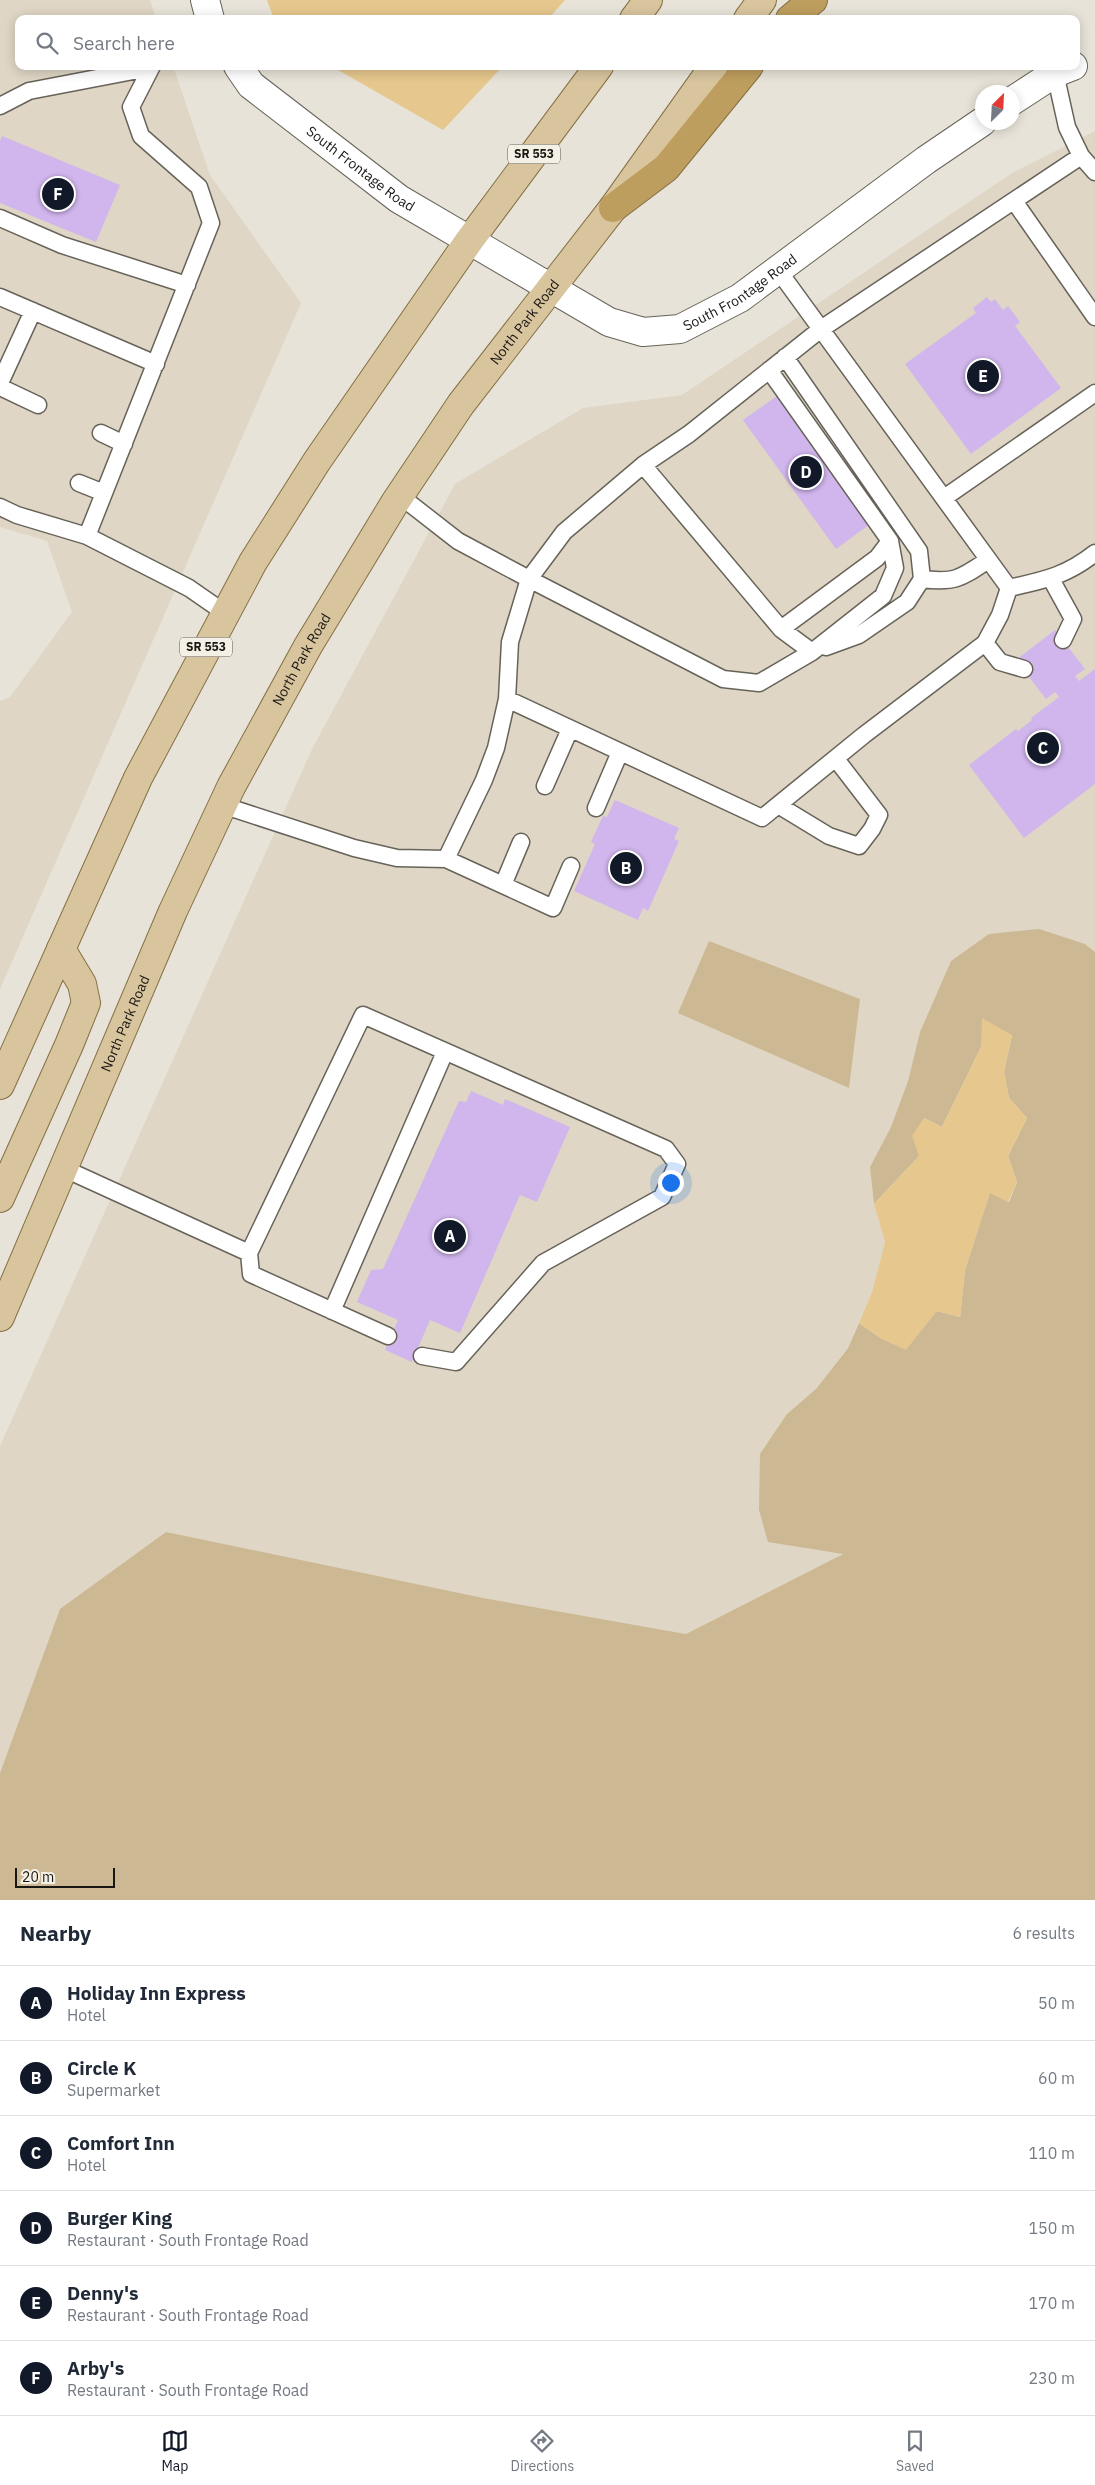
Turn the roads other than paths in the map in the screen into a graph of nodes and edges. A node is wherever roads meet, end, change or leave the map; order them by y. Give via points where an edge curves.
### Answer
1 (204, 0) edge
2 (648, 0) edge
3 (762, 0) edge
4 (812, 0) edge
5 (209, 15) edge
6 (637, 15) edge
7 (751, 15) edge
8 (795, 15) edge
9 (1095, 58) edge
10 (1080, 64) edge
11 (136, 70) edge
12 (150, 70) edge
13 (241, 70) edge
14 (596, 70) edge
15 (711, 70) edge
16 (746, 70) edge
17 (1065, 70) edge
18 (1068, 70) edge
19 (1020, 96) edge
20 (0, 106) edge
21 (975, 127) edge
22 (1081, 156) junction
23 (1095, 172) edge
24 (1014, 201) junction
25 (613, 208) junction
26 (0, 218) edge
27 (469, 241) junction
28 (778, 270) junction
29 (187, 285) junction
30 (549, 289) junction
31 (0, 297) edge
32 (33, 311) junction
33 (1095, 317) edge
34 (821, 329) junction
35 (785, 357) junction
36 (156, 364) junction
37 (769, 370) junction
38 (0, 383) edge
39 (0, 387) edge
40 (1095, 393) edge
41 (38, 405) dead end
42 (101, 433) dead end
43 (124, 444) junction
44 (643, 466) junction
45 (79, 483) dead end
46 (104, 493) junction
47 (399, 495) junction
48 (944, 498) junction
49 (0, 506) edge
50 (87, 536) junction
51 (890, 541) junction
52 (1095, 553) edge
53 (988, 560) junction
54 (529, 579) junction
55 (922, 579) junction
56 (1051, 579) junction
57 (1009, 588) junction
58 (225, 612) junction
59 (781, 629) junction
60 (1063, 640) dead end
61 (985, 643) junction
62 (812, 652) junction
63 (1024, 669) dead end
64 (507, 699) junction
65 (570, 728) junction
66 (620, 752) junction
67 (836, 759) junction
68 (545, 786) dead end
69 (222, 805) junction
70 (778, 805) junction
71 (596, 808) dead end
72 (522, 842) dead end
73 (446, 859) junction
74 (571, 866) dead end
75 (503, 885) junction
76 (61, 949) junction
77 (445, 1052) junction
78 (0, 1084) edge
79 (64, 1169) junction
80 (0, 1198) edge
81 (249, 1253) junction
82 (332, 1311) junction
83 (0, 1317) edge
84 (388, 1336) dead end
85 (422, 1356) dead end

1 - 5 street
2 - 6 main road
3 - 7 main road
4 - 8 highway
9 - 10 street
11 - 20 lane via 29,91
12 - 29 lane via 131,108 141,136 199,187 211,223
13 - 27 street, South Frontage Road via 250,85 399,199
14 - 27 main road, SR 553
15 - 25 main road, North Park Road
16 - 25 highway via 666,168
17 - 19 street
18 - 22 lane via 1067,128
21 - 28 street, South Frontage Road
22 - 23 lane
22 - 24 lane
24 - 33 lane
24 - 34 lane
25 - 30 main road, North Park Road
26 - 29 lane via 62,245
27 - 30 street, South Frontage Road
27 - 58 main road, SR 553 via 317,461
28 - 30 street, South Frontage Road via 740,298 680,329 643,332 610,322
28 - 34 lane
29 - 36 lane
30 - 47 main road, North Park Road via 461,404
31 - 32 lane
32 - 36 lane
32 - 38 lane
34 - 35 lane
34 - 48 lane
35 - 37 lane
35 - 55 lane via 919,551
36 - 43 lane
37 - 44 lane
37 - 51 lane
39 - 41 lane
40 - 48 lane
42 - 43 lane
43 - 46 lane
44 - 54 lane via 564,532
44 - 59 lane
45 - 46 lane
46 - 50 lane
47 - 54 lane via 458,541
47 - 69 main road, North Park Road via 308,646
48 - 53 lane
49 - 50 lane via 17,515
50 - 58 lane via 189,588
51 - 59 lane via 877,558
51 - 62 lane via 894,568 883,596
52 - 56 lane via 1076,568
53 - 55 lane via 948,582
53 - 57 lane
54 - 62 lane via 723,679 759,683
54 - 64 lane via 510,642
55 - 62 lane via 907,602 859,635
56 - 57 lane
56 - 60 lane via 1073,619
57 - 61 lane via 1000,615
58 - 76 main road, SR 553 via 138,778
59 - 62 lane
61 - 63 lane via 1000,662
61 - 67 lane
64 - 65 lane
64 - 73 lane via 496,748 484,780
65 - 66 lane
65 - 68 lane
66 - 70 lane via 762,818
66 - 71 lane
67 - 70 lane
67 - 70 lane via 879,815 859,846 829,836
69 - 73 lane via 354,848 397,858
69 - 79 main road, North Park Road via 173,911
72 - 75 lane
73 - 75 lane
74 - 75 lane via 553,908
76 - 78 main road, SR 553
76 - 80 main road via 82,984 86,1003
77 - 81 lane via 363,1015
77 - 82 lane
77 - 85 lane via 666,1149 677,1164 662,1197 543,1263 456,1362
79 - 81 lane
79 - 83 main road, North Park Road
81 - 82 lane via 250,1274
82 - 84 lane

